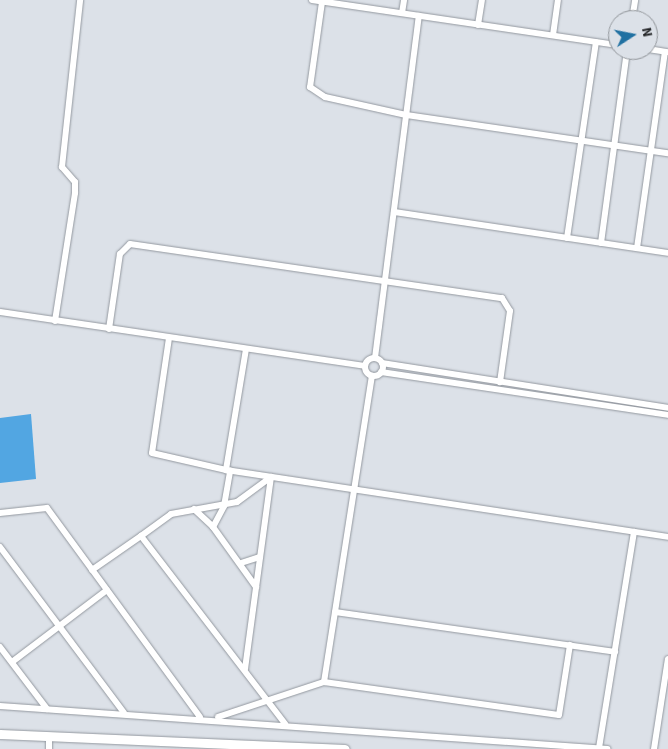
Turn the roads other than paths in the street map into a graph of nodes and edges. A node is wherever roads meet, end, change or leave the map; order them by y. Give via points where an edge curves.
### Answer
1 (80, 0) edge
2 (314, 0) edge
3 (404, 0) edge
4 (482, 0) edge
5 (558, 0) edge
6 (322, 2) junction
7 (402, 13) junction
8 (419, 16) junction
9 (478, 25) junction
10 (552, 36) junction
11 (596, 42) junction
12 (608, 44) edge
13 (666, 52) edge
14 (626, 60) edge
15 (406, 115) junction
16 (584, 141) junction
17 (614, 146) junction
18 (652, 151) junction
19 (668, 153) edge
20 (394, 212) junction
21 (567, 238) junction
22 (601, 243) junction
23 (637, 248) junction
24 (668, 253) edge
25 (385, 281) junction
26 (0, 312) edge
27 (55, 321) junction
28 (109, 329) junction
29 (169, 338) junction
30 (246, 349) junction
31 (375, 358) junction
32 (382, 363) junction
33 (364, 366) junction
34 (381, 372) junction
35 (372, 376) junction
36 (500, 382) junction
37 (668, 408) edge
38 (668, 415) edge
39 (228, 470) junction
40 (271, 477) junction
41 (354, 489) junction
42 (224, 506) junction
43 (194, 510) junction
44 (0, 513) edge
45 (213, 526) junction
46 (634, 532) junction
47 (141, 536) junction
48 (668, 537) edge
49 (0, 547) edge
50 (260, 557) junction
51 (241, 562) junction
52 (92, 570) junction
53 (256, 587) junction
54 (107, 590) junction
55 (335, 612) junction
56 (59, 626) junction
57 (570, 646) junction
58 (0, 647) edge
59 (615, 652) junction
60 (668, 659) edge
61 (12, 662) junction
62 (245, 669) junction
63 (324, 682) junction
64 (268, 700) junction
65 (0, 706) edge
66 (47, 708) junction
67 (124, 713) junction
68 (200, 717) junction
69 (214, 718) junction
70 (285, 724) junction
71 (0, 734) edge
72 (49, 736) junction
73 (194, 745) edge
74 (248, 746) edge
75 (599, 748) edge
76 (49, 749) edge
77 (345, 749) edge
78 (607, 749) edge
79 (654, 749) edge

1 - 27 street via 63,161 75,182 75,193
2 - 6 street
3 - 7 street
4 - 9 street
5 - 10 street
6 - 7 street
6 - 15 street via 310,87 325,97
7 - 8 street
8 - 9 street
8 - 15 street
9 - 10 street
10 - 11 street
11 - 12 street
11 - 16 street
13 - 18 street
14 - 17 street
15 - 16 street
15 - 20 street
16 - 17 street
16 - 21 street
17 - 18 street
17 - 22 street
18 - 19 street
18 - 23 street
20 - 21 street
20 - 25 street
21 - 22 street
22 - 23 street
23 - 24 street
25 - 28 street via 130,244 120,254
25 - 31 street
25 - 36 street via 507,300 510,311
26 - 27 street
27 - 28 street
28 - 29 street
29 - 30 street
29 - 39 street via 152,453
30 - 33 street
30 - 39 street
31 - 32 street
31 - 33 street
32 - 34 street
32 - 36 street
33 - 35 street
34 - 35 street
34 - 38 street
35 - 41 street
36 - 37 street
39 - 40 street
39 - 42 street
40 - 41 street
40 - 42 street via 251,494
40 - 50 street
41 - 46 street
41 - 55 street
42 - 43 street
42 - 45 street
43 - 45 street
43 - 47 street via 171,514
44 - 52 street via 46,508
45 - 51 street
46 - 48 street
46 - 59 street
47 - 52 street
47 - 62 street
49 - 56 street
50 - 51 street
50 - 53 street
51 - 53 street
52 - 54 street
53 - 62 street
54 - 56 street
54 - 68 street
55 - 57 street
55 - 63 street
56 - 61 street
56 - 67 street
57 - 59 street
57 - 63 street via 559,715
58 - 61 street
59 - 75 street
60 - 79 street
61 - 66 street
62 - 64 street
63 - 64 street
64 - 69 street
64 - 70 street
65 - 66 street
66 - 67 street
67 - 68 street
68 - 69 street
69 - 70 street
70 - 75 street
71 - 72 street
72 - 73 street
72 - 76 street
73 - 74 street
74 - 77 street
75 - 78 street

